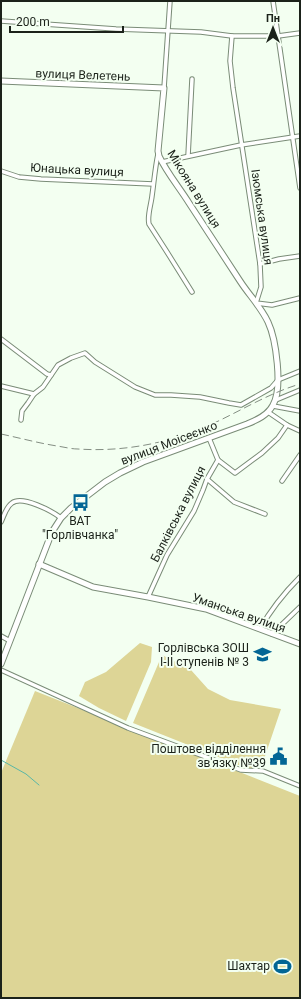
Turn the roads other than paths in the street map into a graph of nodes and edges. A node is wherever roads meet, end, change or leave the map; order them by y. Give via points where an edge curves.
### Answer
1 (170, 1) edge
2 (274, 1) edge
3 (1, 21) edge
4 (168, 31) junction
5 (300, 33) edge
6 (232, 36) junction
7 (278, 36) junction
8 (192, 79) dead end
9 (1, 82) edge
10 (164, 88) junction
11 (300, 136) edge
12 (292, 138) junction
13 (241, 145) junction
14 (158, 151) junction
15 (188, 156) junction
16 (162, 162) junction
17 (1, 171) edge
18 (153, 184) junction
19 (300, 188) edge
20 (300, 256) edge
21 (260, 264) junction
22 (192, 292) dead end
23 (300, 298) edge
24 (256, 303) junction
25 (1, 339) edge
26 (300, 371) edge
27 (51, 375) junction
28 (278, 380) junction
29 (1, 386) edge
30 (300, 390) edge
31 (34, 394) junction
32 (276, 399) junction
33 (273, 406) junction
34 (300, 411) edge
35 (268, 412) junction
36 (21, 420) dead end
37 (287, 425) junction
38 (300, 431) edge
39 (209, 438) junction
40 (300, 455) edge
41 (218, 460) junction
42 (207, 479) junction
43 (282, 480) dead end
44 (265, 514) dead end
45 (61, 518) junction
46 (1, 522) edge
47 (39, 564) junction
48 (300, 577) edge
49 (148, 597) junction
50 (300, 607) edge
51 (260, 629) junction
52 (272, 634) junction
53 (1, 636) edge
54 (10, 641) junction
55 (300, 644) edge
56 (1, 664) edge
57 (1, 670) edge
58 (300, 786) edge

1 - 4 street, Мікояна вулиця
2 - 7 street
3 - 4 street
4 - 6 street
4 - 10 street, Мікояна вулиця
5 - 7 street
6 - 7 street
6 - 13 street, Ізюмська вулиця via 230,61
7 - 12 street
8 - 15 street
9 - 10 street, вулиця Велетень
10 - 14 street, Мікояна вулиця
11 - 12 street
12 - 13 street
12 - 19 street
13 - 15 street
13 - 21 street, Ізюмська вулиця
14 - 16 street, Мікояна вулиця
14 - 18 street
15 - 16 street
16 - 24 street, Мікояна вулиця
17 - 18 street, Юнацька вулиця via 41,180
18 - 22 street via 149,224
20 - 21 street
21 - 24 street, Ізюмська вулиця via 261,287
23 - 24 street via 272,305
24 - 28 street via 273,336
25 - 27 street
26 - 28 street
27 - 28 street via 58,365 85,354 135,387 155,395 200,397 241,405 272,388
27 - 31 street via 43,387
28 - 32 street
29 - 31 street
30 - 32 street
31 - 36 street via 22,411
32 - 33 street, вулиця Моісеєнко
33 - 34 street
33 - 35 street, вулиця Моісеєнко
35 - 37 street
35 - 39 street, вулиця Моісеєнко via 247,424
37 - 38 street
37 - 41 street, Балківська вулиця via 262,453 235,473
39 - 41 street
39 - 45 street, вулиця Моісеєнко via 120,473
40 - 43 street
41 - 42 street, Балківська вулиця
42 - 44 street via 234,502
42 - 49 street, Балківська вулиця via 194,511 167,555
45 - 46 street via 46,508 16,500 8,507
45 - 47 street, вулиця Моісеєнко via 52,532
47 - 49 street, Уманська вулиця via 94,587
47 - 54 street, вулиця Моісеєнко
48 - 51 street
49 - 51 street, Уманська вулиця via 206,609
50 - 52 street
51 - 52 street, Уманська вулиця
52 - 55 street, Уманська вулиця
53 - 54 street
54 - 56 street, вулиця Моісеєнко
57 - 58 street via 128,728 240,770 263,771

